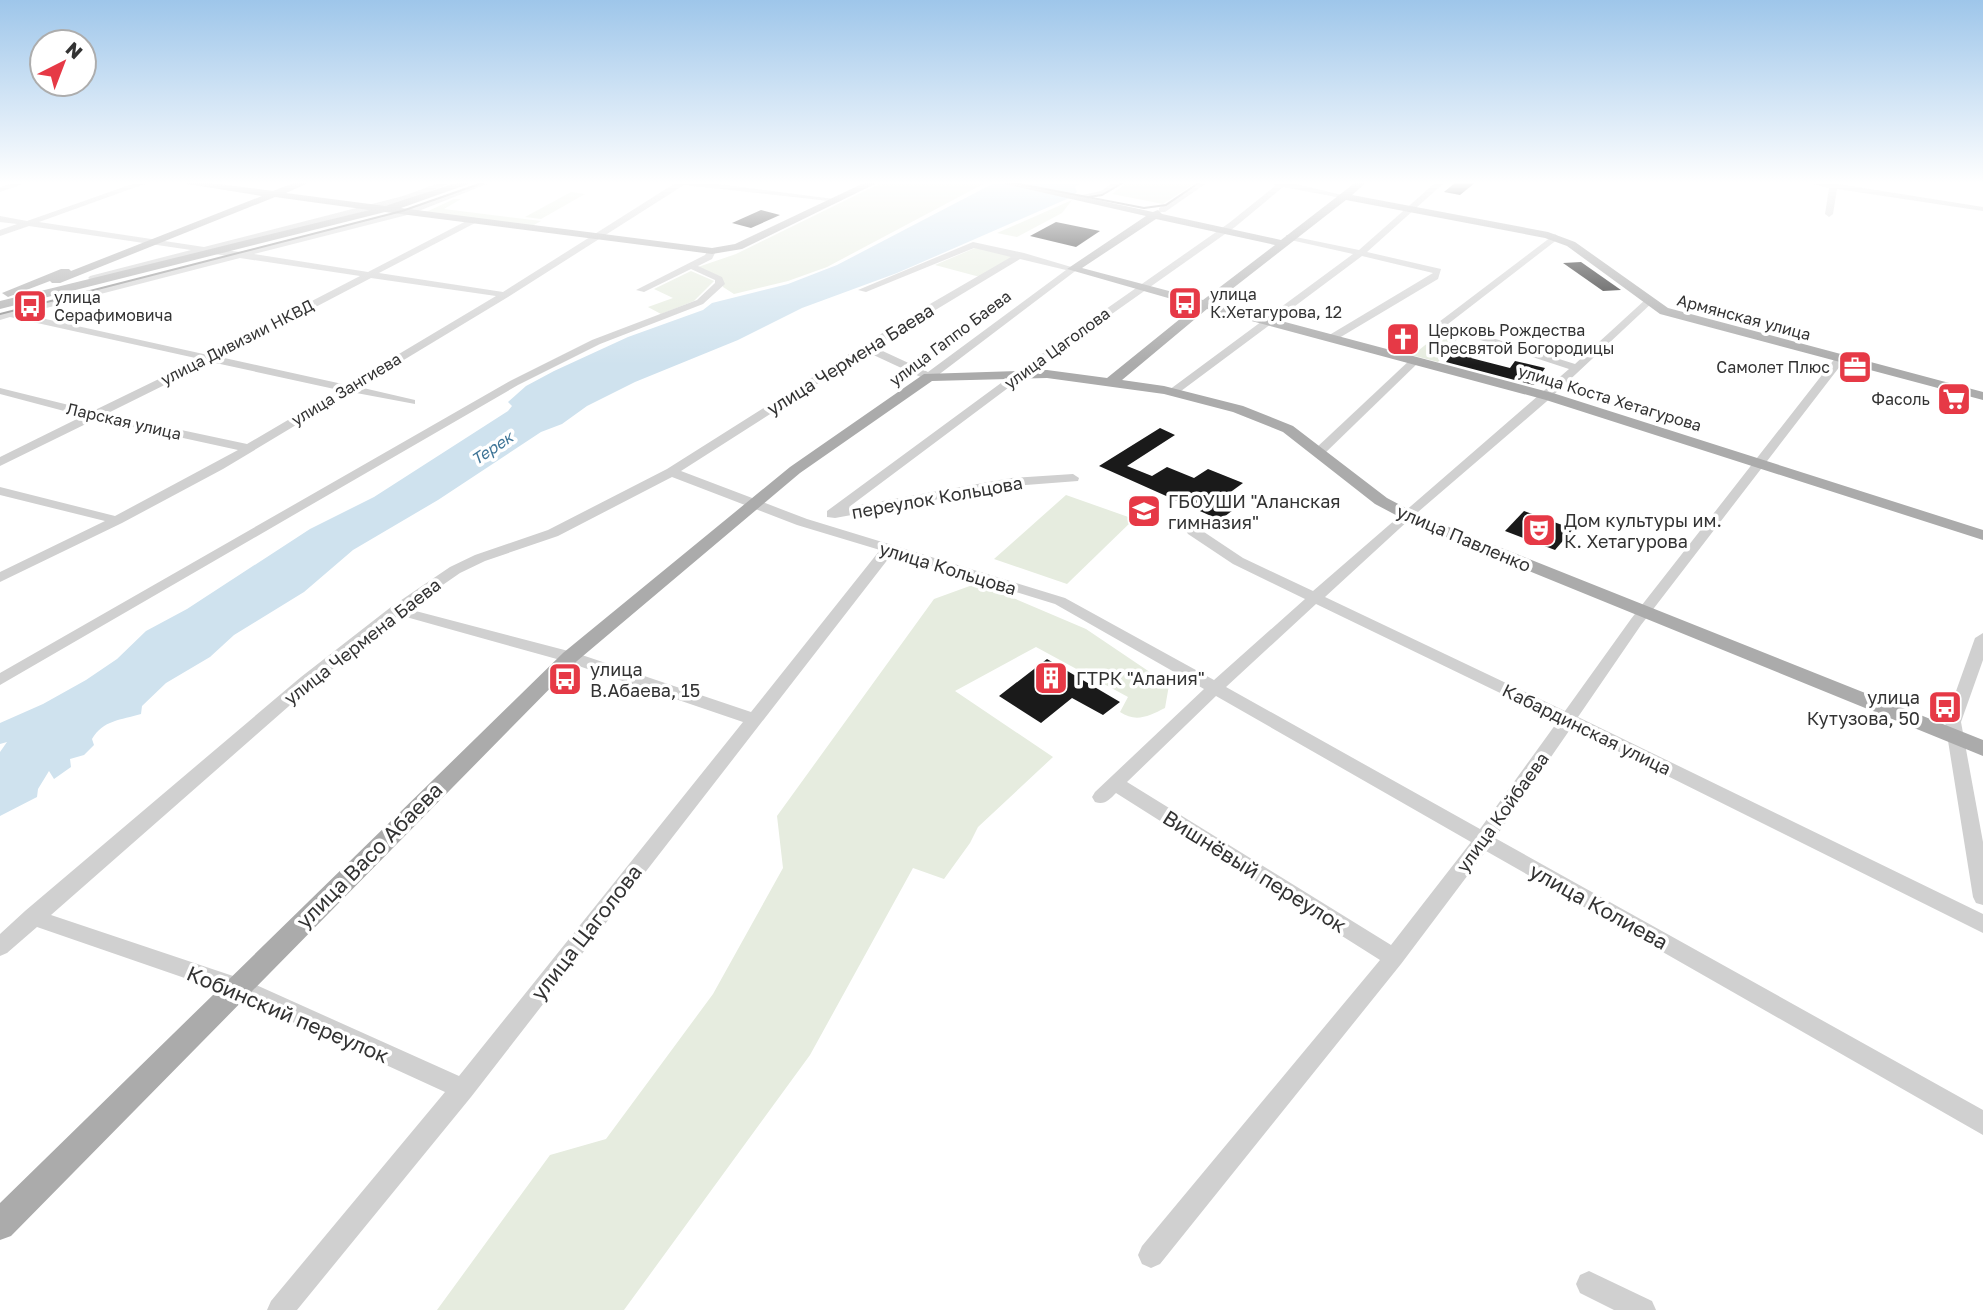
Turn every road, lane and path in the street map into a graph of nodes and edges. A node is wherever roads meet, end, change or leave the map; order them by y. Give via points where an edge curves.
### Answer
1 (147, 243) edge
2 (159, 243) edge
3 (227, 243) edge
4 (249, 243) edge
5 (286, 243) edge
6 (429, 243) edge
7 (588, 243) edge
8 (648, 243) edge
9 (746, 243) edge
10 (1112, 243) edge
11 (1206, 243) edge
12 (1282, 243) edge
13 (1300, 243) edge
14 (1372, 243) edge
15 (1547, 243) edge
16 (1570, 243) edge
17 (204, 249) junction
18 (218, 251) junction
19 (712, 251) junction
20 (239, 255) junction
21 (1021, 255) junction
22 (1358, 256) junction
23 (691, 266) junction
24 (1073, 269) junction
25 (366, 275) junction
26 (93, 278) dead end
27 (1141, 287) junction
28 (641, 290) dead end
29 (863, 290) dead end
30 (505, 295) junction
31 (1649, 301) junction
32 (1204, 305) junction
33 (2, 307) edge
34 (1268, 321) junction
35 (1330, 339) junction
36 (867, 348) junction
37 (208, 359) junction
38 (1840, 359) junction
39 (1415, 361) junction
40 (1577, 368) junction
41 (1020, 374) junction
42 (929, 377) junction
43 (1111, 382) junction
44 (347, 387) junction
45 (0, 391) edge
46 (1173, 392) junction
47 (1546, 396) junction
48 (1983, 396) edge
49 (411, 402) dead end
50 (93, 415) junction
51 (248, 448) junction
52 (1319, 452) junction
53 (0, 462) edge
54 (1760, 463) junction
55 (671, 472) junction
56 (1073, 478) dead end
57 (0, 491) edge
58 (755, 503) junction
59 (832, 514) junction
60 (1406, 515) junction
61 (117, 520) junction
62 (802, 522) junction
63 (1193, 531) dead end
64 (1983, 535) edge
65 (888, 550) junction
66 (0, 578) edge
67 (1316, 597) junction
68 (396, 610) junction
69 (1645, 613) junction
70 (1983, 638) edge
71 (570, 657) junction
72 (0, 680) edge
73 (1214, 689) junction
74 (753, 719) junction
75 (1568, 719) junction
76 (1955, 736) junction
77 (1983, 747) edge
78 (1482, 841) junction
79 (1983, 897) edge
80 (32, 917) junction
81 (1983, 925) edge
82 (0, 947) edge
83 (1394, 958) junction
84 (237, 987) junction
85 (463, 1089) junction
86 (1983, 1124) edge
87 (0, 1225) edge
88 (1151, 1255) dead end
89 (1589, 1284) dead end
90 (280, 1310) edge
91 (1643, 1310) edge

1 - 33 main road
2 - 17 street
3 - 17 street
4 - 18 main road
5 - 20 street
6 - 25 street, улица Дивизии НКВД
7 - 30 street, улица Зангиева
8 - 19 main road
9 - 19 main road
10 - 24 main road, улица Гаппо Баева
11 - 27 street, улица Цаголова
12 - 32 main road
13 - 22 street
14 - 22 street
15 - 40 street via 1440,325
16 - 31 main road, Армянская улица
17 - 18 street
17 - 26 street
18 - 20 street
18 - 33 main road
19 - 23 street
20 - 25 street
20 - 33 street
21 - 24 street, улица Коста Хетагурова
21 - 29 street, улица Коста Хетагурова via 973,245
21 - 36 street, улица Чермена Баева
22 - 34 street
22 - 35 street via 1438,271
23 - 28 street
23 - 72 street via 719,279 720,284 700,302 596,342 514,383
24 - 27 main road, улица Коста Хетагурова
24 - 42 street, улица Гаппо Баева
25 - 30 street
25 - 37 street, улица Дивизии НКВД
27 - 32 main road, улица Коста Хетагурова
27 - 41 street, улица Цаголова
30 - 44 street, улица Зангиева
31 - 38 main road, Армянская улица via 1664,312
31 - 40 street
32 - 34 main road, улица Коста Хетагурова
32 - 43 main road
33 - 37 street
34 - 35 main road, улица Коста Хетагурова
34 - 46 street
35 - 39 main road, улица Коста Хетагурова
36 - 42 street, улица Павленко
36 - 55 street, улица Чермена Баева
37 - 44 street
37 - 50 street, улица Дивизии НКВД
38 - 48 main road, Армянская улица
38 - 54 street, улица Койбаева
39 - 47 main road, улица Коста Хетагурова
39 - 52 street
40 - 47 street
41 - 42 main road, улица Павленко
41 - 43 main road, улица Павленко
41 - 59 street, улица Цаголова
42 - 58 main road, улица Гаппо Баева
43 - 46 main road, улица Павленко
44 - 49 street
44 - 51 street, улица Зангиева
45 - 50 street, Ларская улица
46 - 52 main road, улица Павленко via 1271,421
47 - 54 main road, улица Коста Хетагурова
47 - 60 street
50 - 51 street, Ларская улица
50 - 53 street, улица Дивизии НКВД
51 - 61 street, улица Зангиева
52 - 60 main road, улица Павленко
54 - 64 main road, улица Коста Хетагурова
54 - 69 street, улица Койбаева
55 - 58 street, улица Кольцова
55 - 68 street, улица Чермена Баева via 553,533 466,564
56 - 59 street, переулок Кольцова via 1011,482
57 - 61 street
58 - 62 street, улица Кольцова
58 - 71 main road, улица Васо Абаева
59 - 62 street, переулок Кольцова
60 - 67 street
60 - 69 main road, улица Павленко
61 - 66 street, улица Зангиева
62 - 65 street, улица Кольцова
63 - 67 street, Кабардинская улица via 1238,561
65 - 73 street, улица Кольцова via 1060,601
65 - 74 street, улица Цаголова
67 - 73 street
67 - 75 street, Кабардинская улица
68 - 71 street
68 - 80 street, улица Чермена Баева
69 - 75 street, улица Койбаева
69 - 76 main road, улица Павленко
70 - 76 street via 1953,722
71 - 74 street
71 - 84 main road, улица Васо Абаева
73 - 78 street, улица Колиева
73 - 83 street, Вишнёвый переулок via 1109,791
74 - 85 street, улица Цаголова
75 - 78 street, улица Койбаева
75 - 81 street, Кабардинская улица
76 - 77 main road, улица Павленко
76 - 79 street
78 - 83 street, улица Койбаева
78 - 86 street, улица Колиева
80 - 82 street, улица Чермена Баева
80 - 84 street, Кобинский переулок
83 - 88 street, улица Койбаева
84 - 85 street, Кобинский переулок
84 - 87 main road, улица Васо Абаева
85 - 90 street, улица Цаголова
89 - 91 street

